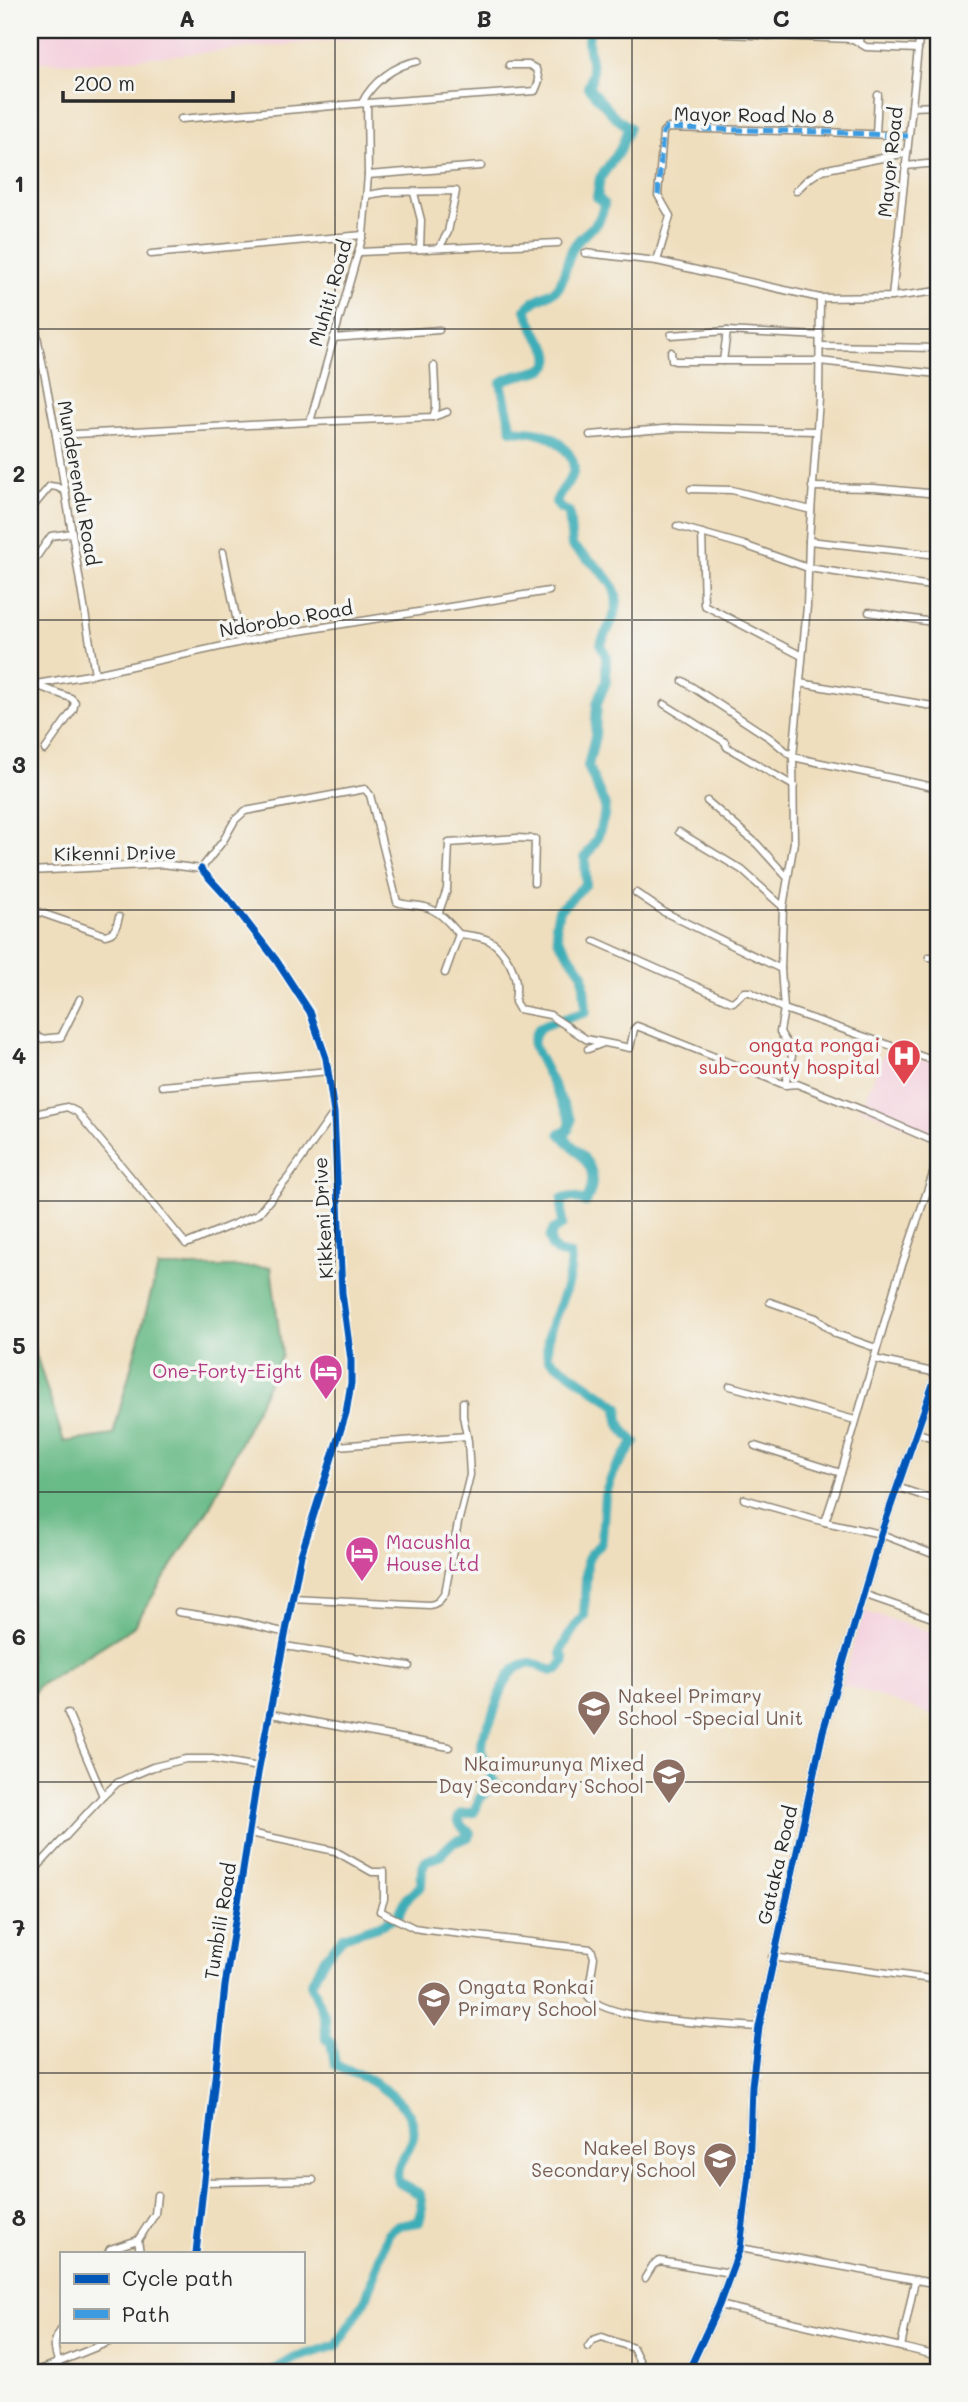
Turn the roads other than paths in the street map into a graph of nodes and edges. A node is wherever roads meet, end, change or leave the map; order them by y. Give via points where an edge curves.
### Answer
1 (718, 30) edge
2 (861, 30) edge
3 (920, 30) edge
4 (860, 43) junction
5 (918, 49) junction
6 (418, 61) dead end
7 (509, 65) dead end
8 (878, 95) dead end
9 (365, 103) junction
10 (938, 106) edge
11 (912, 107) junction
12 (181, 119) dead end
13 (876, 134) junction
14 (908, 136) junction
15 (907, 153) junction
16 (938, 163) edge
17 (481, 166) dead end
18 (905, 166) junction
19 (368, 175) junction
20 (796, 191) dead end
21 (414, 192) junction
22 (368, 195) junction
23 (363, 235) junction
24 (558, 243) dead end
25 (439, 248) junction
26 (420, 249) junction
27 (360, 252) junction
28 (585, 253) dead end
29 (151, 254) dead end
30 (657, 261) junction
31 (938, 291) edge
32 (892, 297) junction
33 (820, 298) junction
34 (30, 299) edge
35 (439, 330) dead end
36 (727, 331) junction
37 (671, 335) dead end
38 (820, 336) junction
39 (333, 338) junction
40 (820, 346) junction
41 (938, 348) edge
42 (671, 352) dead end
43 (723, 361) junction
44 (819, 361) junction
45 (434, 366) dead end
46 (938, 374) edge
47 (447, 412) dead end
48 (433, 417) junction
49 (310, 422) junction
50 (816, 431) junction
51 (56, 435) junction
52 (590, 435) dead end
53 (812, 486) junction
54 (691, 489) dead end
55 (66, 492) junction
56 (938, 494) edge
57 (30, 510) edge
58 (811, 510) junction
59 (677, 526) dead end
60 (72, 533) junction
61 (702, 533) junction
62 (809, 541) junction
63 (223, 552) dead end
64 (938, 555) edge
65 (30, 558) edge
66 (808, 568) junction
67 (938, 587) edge
68 (549, 591) dead end
69 (869, 612) dead end
70 (938, 623) edge
71 (938, 637) edge
72 (241, 642) junction
73 (938, 647) edge
74 (802, 656) junction
75 (95, 674) junction
76 (682, 681) dead end
77 (800, 682) junction
78 (32, 685) edge
79 (664, 704) dead end
80 (938, 707) edge
81 (45, 750) dead end
82 (793, 757) junction
83 (794, 786) junction
84 (938, 788) edge
85 (707, 801) dead end
86 (679, 832) dead end
87 (201, 869) junction
88 (30, 871) edge
89 (786, 876) junction
90 (534, 883) dead end
91 (636, 893) dead end
92 (783, 907) junction
93 (30, 909) edge
94 (439, 912) junction
95 (119, 917) dead end
96 (459, 934) junction
97 (595, 941) dead end
98 (929, 957) dead end
99 (938, 958) edge
100 (781, 969) junction
101 (445, 973) dead end
102 (80, 999) dead end
103 (784, 1009) junction
104 (30, 1029) edge
105 (603, 1043) junction
106 (588, 1049) dead end
107 (938, 1062) edge
108 (329, 1071) junction
109 (786, 1085) junction
110 (162, 1086) dead end
111 (334, 1113) junction
112 (30, 1115) edge
113 (938, 1143) edge
114 (938, 1159) edge
115 (770, 1302) dead end
116 (30, 1328) edge
117 (33, 1338) dead end
118 (876, 1349) junction
119 (874, 1359) junction
120 (938, 1371) edge
121 (730, 1386) dead end
122 (463, 1402) dead end
123 (855, 1420) junction
124 (916, 1432) junction
125 (467, 1436) junction
126 (938, 1440) edge
127 (337, 1446) junction
128 (755, 1446) dead end
129 (841, 1473) junction
130 (897, 1487) junction
131 (744, 1499) dead end
132 (938, 1501) edge
133 (825, 1522) junction
134 (881, 1534) junction
135 (938, 1556) edge
136 (863, 1594) junction
137 (292, 1598) junction
138 (178, 1612) dead end
139 (938, 1620) edge
140 (287, 1633) junction
141 (285, 1646) junction
142 (409, 1666) dead end
143 (68, 1713) dead end
144 (271, 1714) junction
145 (449, 1747) dead end
146 (259, 1768) junction
147 (103, 1796) junction
148 (250, 1833) junction
149 (30, 1875) edge
150 (772, 1957) junction
151 (938, 1980) edge
152 (759, 2027) junction
153 (313, 2180) dead end
154 (204, 2182) junction
155 (156, 2195) dead end
156 (138, 2240) junction
157 (740, 2248) junction
158 (108, 2252) edge
159 (140, 2252) edge
160 (196, 2252) edge
161 (730, 2273) junction
162 (645, 2277) dead end
163 (915, 2280) junction
164 (938, 2284) edge
165 (719, 2305) junction
166 (60, 2331) edge
167 (109, 2342) edge
168 (588, 2347) dead end
169 (901, 2347) junction
170 (938, 2356) edge
171 (59, 2363) junction
172 (35, 2372) edge
173 (645, 2372) edge
174 (688, 2372) edge

1 - 4 street via 724,34 853,38
2 - 4 street
3 - 5 street, Mayor Road
4 - 5 street
5 - 11 street, Mayor Road
6 - 9 street via 401,66 371,87
7 - 9 street via 536,69 539,81 535,91
8 - 13 street
9 - 12 street
9 - 19 street, Muhiti Road
10 - 11 street
11 - 14 street, Mayor Road
13 - 14 street, Mayor Road No 8
13 - 30 street, Mayor Road No 8 via 667,128 658,195 670,216
14 - 15 street, Mayor Road
15 - 18 street, Mayor Road
15 - 20 street via 822,170
16 - 18 street
17 - 19 street
18 - 32 street, Mayor Road
19 - 22 street, Muhiti Road
21 - 22 street
21 - 25 street via 456,192
21 - 26 street via 421,220
22 - 23 street, Muhiti Road
23 - 27 street, Muhiti Road
23 - 29 street
24 - 25 street
25 - 26 street
26 - 27 street
27 - 39 street, Muhiti Road
28 - 30 street
30 - 33 street
31 - 32 street
32 - 33 street
33 - 38 street
34 - 51 street, Munderendu Road
35 - 39 street
36 - 37 street
36 - 38 street
36 - 43 street
38 - 40 street
39 - 49 street, Muhiti Road
40 - 41 street
40 - 44 street
42 - 43 street via 675,361
43 - 44 street
44 - 46 street
44 - 50 street
45 - 48 street
47 - 48 street
48 - 49 street
49 - 51 street
50 - 52 street via 675,428
50 - 53 street
51 - 55 street, Munderendu Road
53 - 56 street
53 - 58 street
54 - 58 street via 732,490
55 - 57 street via 50,486
55 - 60 street, Munderendu Road
58 - 62 street
59 - 61 street
60 - 65 street via 51,536 37,556
60 - 75 street, Munderendu Road
61 - 66 street
61 - 74 street via 704,605
62 - 64 street
62 - 66 street
63 - 72 street
66 - 67 street
66 - 74 street
68 - 72 street, Ndorobo Road
69 - 70 street
71 - 73 street
72 - 75 street, Ndorobo Road
74 - 77 street
75 - 78 street, Ndorobo Road
76 - 82 street
77 - 80 street
77 - 82 street
78 - 81 street via 75,702
79 - 83 street
82 - 83 street
82 - 84 street
83 - 89 street via 793,842
85 - 89 street
86 - 92 street via 742,870
87 - 88 street, Kikenni Drive via 163,864
87 - 94 street via 245,811 365,789 397,902
87 - 108 street, Kikkeni Drive via 276,960 310,1012
89 - 92 street
90 - 94 street via 535,839 449,843 447,889
91 - 100 street via 674,917
92 - 100 street
93 - 95 street via 105,935 112,934
94 - 96 street
96 - 101 street
96 - 105 street via 489,940 501,948 517,979 515,1002 519,1009 550,1015 580,1037
97 - 103 street via 729,1001 747,992
98 - 99 street
100 - 103 street
102 - 104 street via 61,1037 40,1039
103 - 107 street
103 - 109 street via 780,1032 792,1056
105 - 106 street
105 - 109 street via 632,1047 637,1026
108 - 110 street
108 - 111 street, Kikkeni Drive
109 - 113 street via 797,1084
111 - 112 street via 258,1214 186,1244 77,1112 67,1107
111 - 127 street, Kikkeni Drive via 342,1293 351,1360 351,1383
114 - 118 street
115 - 118 street via 816,1318 836,1334
116 - 117 street
118 - 119 street
119 - 120 street
119 - 123 street
120 - 124 street, Gataka Road
121 - 123 street
122 - 125 street
123 - 129 street
124 - 126 street
124 - 130 street, Gataka Road
125 - 127 street
125 - 137 street via 470,1475 440,1601 429,1605
127 - 137 street, Kikkeni Drive via 310,1524
128 - 129 street
129 - 133 street
130 - 132 street
130 - 134 street, Gataka Road
131 - 133 street
133 - 134 street
134 - 135 street
134 - 136 street, Gataka Road
136 - 139 street
136 - 150 street, Gataka Road via 823,1731
137 - 140 street, Tumbili Road
138 - 140 street
140 - 141 street, Tumbili Road
141 - 142 street
141 - 144 street, Tumbili Road
143 - 147 street
144 - 145 street
144 - 146 street, Tumbili Road
146 - 147 street via 186,1759 134,1775
146 - 148 street, Tumbili Road
147 - 149 street
148 - 152 street via 335,1852 372,1872 384,1872 380,1909 403,1922 427,1930 591,1949 594,1957 588,1996 607,2010
148 - 154 street, Tumbili Road via 225,1986
150 - 151 street
150 - 152 street, Gataka Road
152 - 157 street, Gataka Road
153 - 154 street
154 - 160 street, Tumbili Road
155 - 156 street via 155,2214
156 - 158 street
156 - 159 street
157 - 161 street, Gataka Road
157 - 163 street
161 - 162 street via 660,2261
161 - 165 street, Gataka Road
163 - 164 street
163 - 169 street
165 - 169 street
165 - 174 street, Gataka Road
166 - 171 street via 54,2349
167 - 171 street
168 - 173 street via 602,2337 629,2346
169 - 170 street
171 - 172 street

